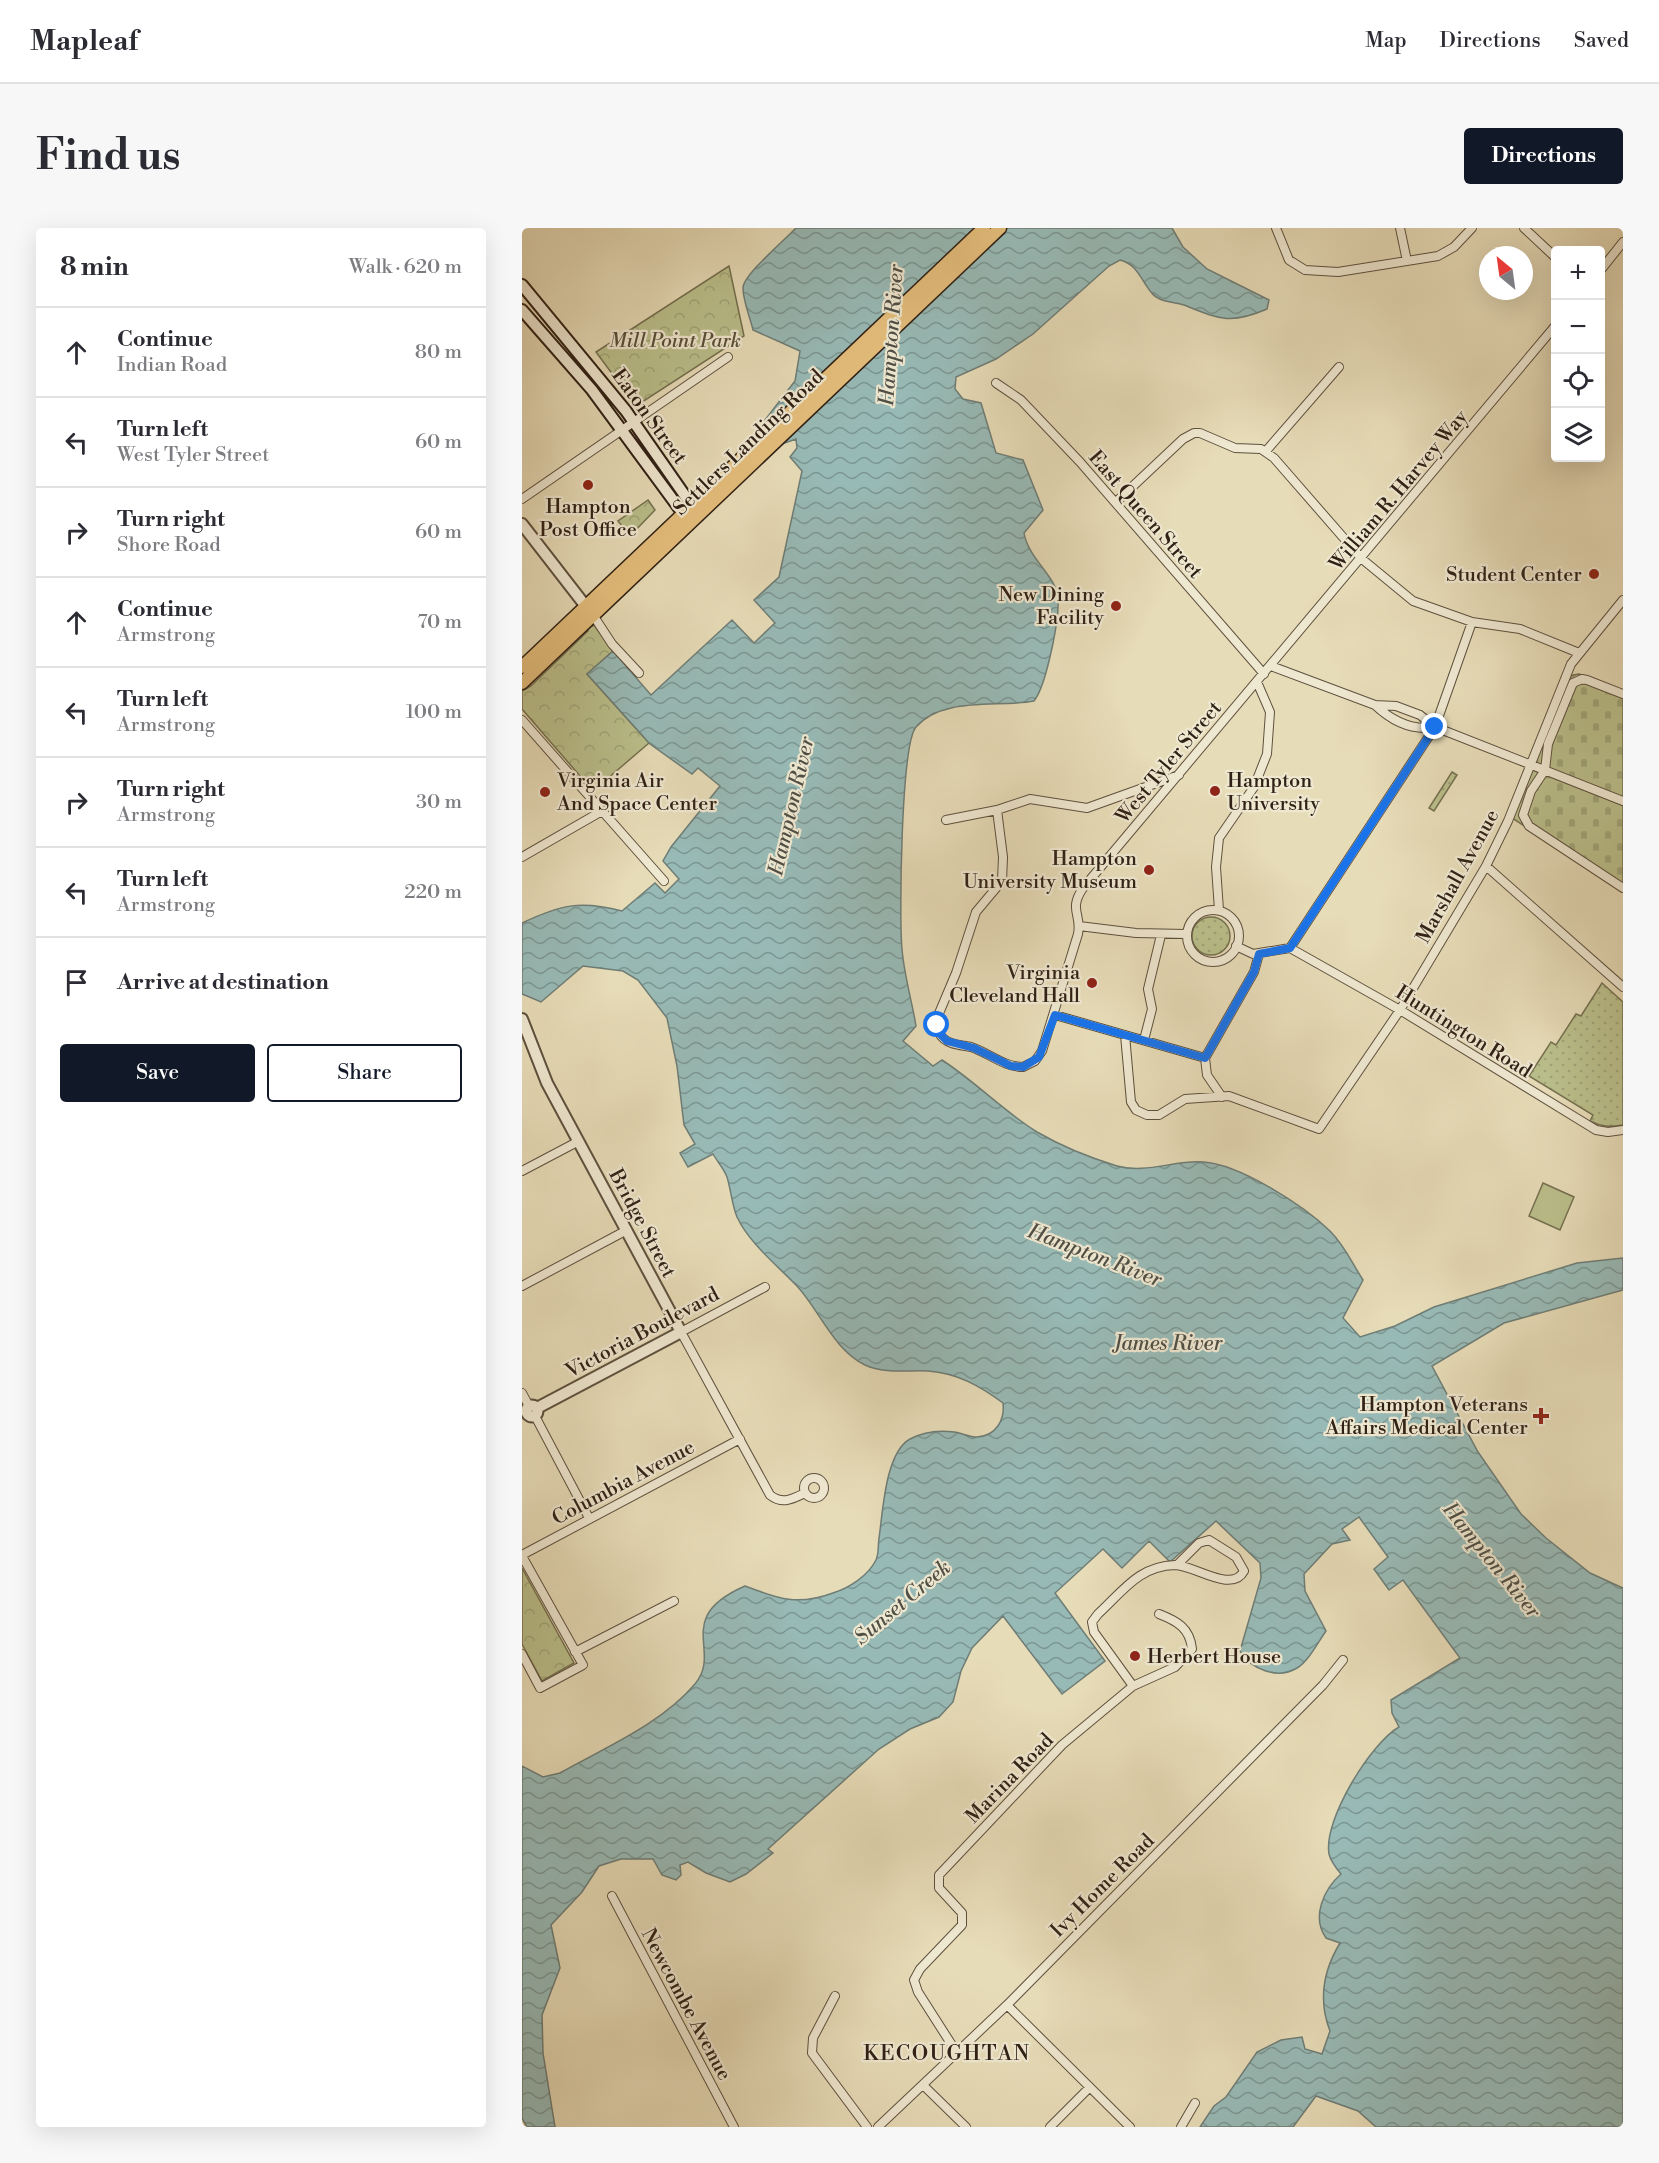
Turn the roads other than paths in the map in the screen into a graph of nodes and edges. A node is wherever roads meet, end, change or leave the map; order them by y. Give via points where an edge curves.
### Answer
1 (984, 228) edge
2 (1000, 228) edge
3 (1275, 228) edge
4 (1400, 228) edge
5 (1472, 228) edge
6 (1524, 228) edge
7 (1623, 242) edge
8 (1551, 253) edge
9 (1407, 261) junction
10 (1605, 265) edge
11 (522, 285) edge
12 (522, 310) edge
13 (1551, 331) edge
14 (728, 357) dead end
15 (1339, 367) dead end
16 (996, 383) dead end
17 (633, 422) junction
18 (622, 430) junction
19 (1266, 451) junction
20 (727, 482) junction
21 (522, 499) edge
22 (1116, 502) junction
23 (691, 515) junction
24 (522, 524) edge
25 (1362, 559) junction
26 (1623, 600) edge
27 (590, 611) junction
28 (1472, 622) junction
29 (1580, 653) junction
30 (1271, 666) junction
31 (522, 668) edge
32 (639, 673) dead end
33 (1264, 674) junction
34 (1257, 682) junction
35 (522, 683) edge
36 (1623, 694) edge
37 (1375, 705) junction
38 (522, 720) edge
39 (1435, 727) junction
40 (1530, 764) junction
41 (1545, 770) junction
42 (1180, 774) junction
43 (1623, 801) edge
44 (997, 810) junction
45 (602, 811) junction
46 (946, 820) dead end
47 (522, 857) edge
48 (1486, 866) junction
49 (664, 881) dead end
50 (1623, 888) edge
51 (1219, 910) junction
52 (1079, 926) junction
53 (1186, 934) junction
54 (1161, 935) junction
55 (1236, 946) junction
56 (1290, 948) junction
57 (1259, 954) junction
58 (1623, 987) edge
59 (1400, 1010) junction
60 (1055, 1015) junction
61 (522, 1019) edge
62 (1125, 1035) junction
63 (1144, 1040) junction
64 (1205, 1058) junction
65 (1222, 1096) junction
66 (1623, 1130) edge
67 (579, 1141) junction
68 (522, 1171) edge
69 (627, 1230) junction
70 (522, 1286) edge
71 (765, 1287) dead end
72 (681, 1332) junction
73 (522, 1393) edge
74 (530, 1412) edge
75 (740, 1439) junction
76 (805, 1492) dead end
77 (589, 1518) junction
78 (522, 1556) edge
79 (1177, 1565) junction
80 (674, 1601) dead end
81 (1159, 1614) dead end
82 (575, 1652) junction
83 (522, 1654) edge
84 (1343, 1660) dead end
85 (1133, 1686) junction
86 (612, 1896) dead end
87 (835, 1996) dead end
88 (1007, 2005) junction
89 (957, 2053) junction
90 (924, 2086) junction
91 (1089, 2088) junction
92 (1195, 2103) dead end
93 (734, 2127) edge
94 (867, 2127) edge
95 (878, 2127) edge
96 (966, 2127) edge
97 (1050, 2127) edge
98 (1130, 2127) edge
99 (1181, 2127) edge

1 - 20 main road, Settlers Landing Road
2 - 20 main road, Settlers Landing Road
3 - 9 street via 1289,260 1305,270 1338,272
4 - 9 street
5 - 9 street via 1454,247 1438,256
6 - 8 street
7 - 10 street
11 - 17 street, Eaton Street
12 - 18 street, Eaton Street
13 - 25 street, William R. Harvey Way
14 - 17 street
15 - 19 street
16 - 22 street, East Queen Street via 1031,409
17 - 18 street
17 - 23 street, Eaton Street
18 - 21 street
18 - 23 street, Eaton Street
19 - 22 street via 1238,449 1194,433
19 - 25 street
20 - 23 main road, Settlers Landing Road
22 - 33 street, East Queen Street
23 - 27 main road, Settlers Landing Road
24 - 27 street
25 - 28 street via 1413,601
25 - 30 street, William R. Harvey Way
26 - 29 street, Marshall Avenue
27 - 31 main road, Settlers Landing Road
27 - 32 street via 612,644
27 - 35 main road, Settlers Landing Road
28 - 29 street via 1520,629
28 - 39 street
29 - 40 street, Marshall Avenue via 1571,664
30 - 33 street, William R. Harvey Way
30 - 37 street
33 - 34 street, West Tyler Street
34 - 42 street, West Tyler Street
34 - 51 street via 1270,712 1267,754 1254,787 1219,838
36 - 41 street via 1587,680 1573,683 1548,744
37 - 39 street via 1396,706
37 - 39 street via 1386,715 1418,730
38 - 45 street
39 - 40 street
39 - 56 street
40 - 41 street
40 - 48 street, Marshall Avenue
41 - 43 street
41 - 50 street via 1527,799 1525,822
42 - 44 street via 1087,808 1035,798
42 - 52 street, West Tyler Street via 1076,897 1074,909
44 - 46 street
44 - 60 street, West Tyler Street via 1002,881 976,912 937,1025 947,1041 974,1048 1011,1066 1028,1066 1042,1051
45 - 47 street
45 - 49 street
48 - 58 street
48 - 59 street, Marshall Avenue
51 - 53 street via 1210,909 1194,917
51 - 55 street via 1236,924
52 - 54 street
52 - 60 street, West Tyler Street
53 - 54 street
53 - 55 street via 1191,951 1206,961 1224,959
54 - 63 street via 1149,989 1151,1013
55 - 57 street
56 - 57 street
56 - 59 street, Huntington Road
57 - 64 street via 1254,972
59 - 65 street, Marshall Avenue via 1319,1129
59 - 66 street, Huntington Road via 1596,1130
60 - 62 street
61 - 67 street, Bridge Street via 537,1063
62 - 63 street
62 - 65 street via 1131,1102 1136,1110 1160,1115 1185,1098
63 - 64 street
64 - 65 street via 1207,1074
67 - 68 street
67 - 69 street, Bridge Street
69 - 70 street
69 - 72 street, Bridge Street
71 - 72 street, Victoria Boulevard
72 - 74 street, Victoria Boulevard
72 - 75 street, Bridge Street
73 - 74 street
74 - 77 street
75 - 76 street, Bridge Street via 777,1501 786,1502
75 - 77 street, Columbia Avenue
77 - 78 street, Columbia Avenue
78 - 82 street
79 - 79 street via 1230,1581 1244,1571 1236,1557 1209,1540 1199,1543
79 - 85 street via 1146,1570 1092,1622 1094,1632
80 - 82 street
81 - 85 street via 1180,1623 1192,1649 1174,1667
82 - 83 street via 582,1665 540,1688
84 - 88 street, Ivy Home Road via 1323,1685
85 - 89 street, Marina Road via 1062,1745 939,1875 939,1888 962,1913 962,1925 920,1969 914,1984
86 - 93 street, Newcombe Avenue
87 - 94 street via 813,2038 812,2053
88 - 89 street, Ivy Home Road
88 - 91 street
89 - 90 street, Ivy Home Road
90 - 95 street, Ivy Home Road
90 - 96 street
91 - 97 street
91 - 98 street
92 - 99 street

